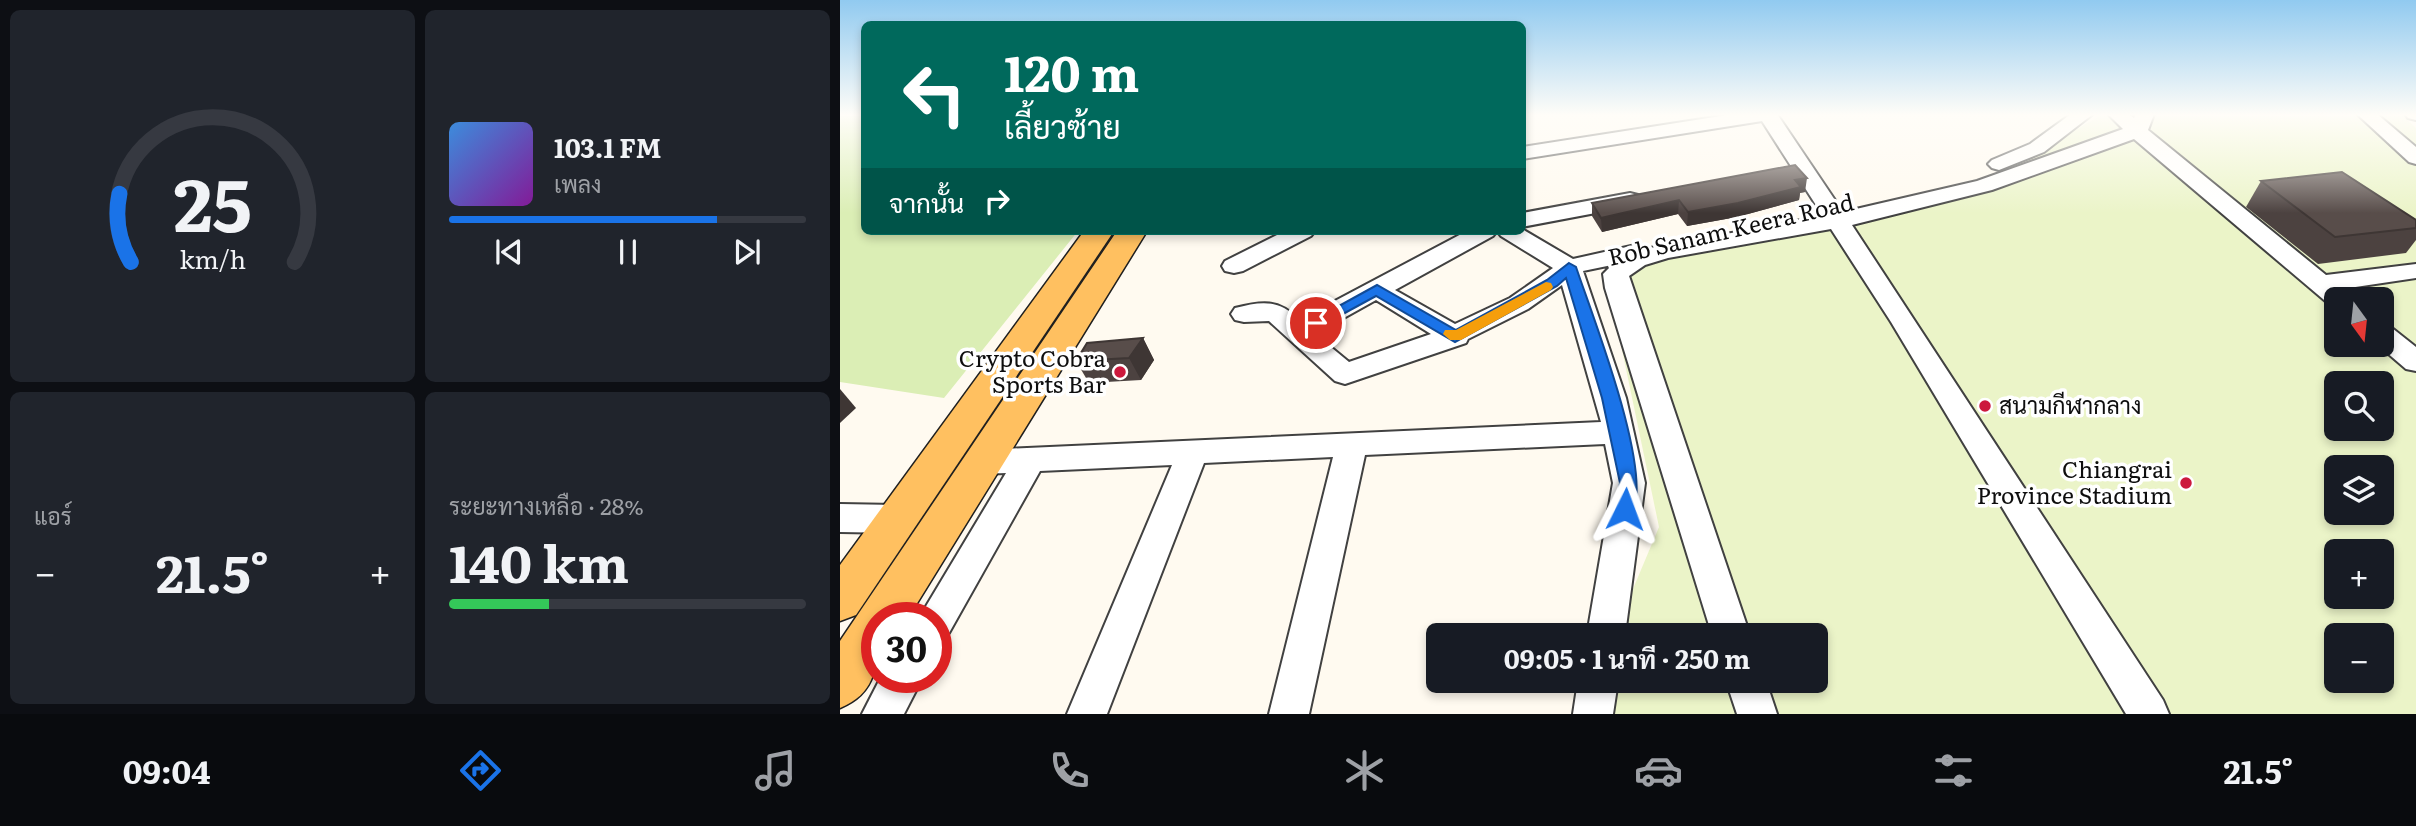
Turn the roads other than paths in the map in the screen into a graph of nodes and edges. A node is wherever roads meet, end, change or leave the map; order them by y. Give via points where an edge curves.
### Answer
1 (1558, 147) edge
2 (1789, 147) edge
3 (2038, 147) edge
4 (2090, 147) edge
5 (2169, 147) edge
6 (1526, 152) edge
7 (1802, 168) junction
8 (1776, 173) edge
9 (1656, 195) edge
10 (1832, 214) junction
11 (1526, 219) edge
12 (1096, 235) edge
13 (1129, 235) edge
14 (1295, 235) edge
15 (1478, 235) edge
16 (1516, 235) edge
17 (1234, 266) dead end
18 (1569, 267) junction
19 (2416, 271) edge
20 (2324, 287) edge
21 (2350, 287) edge
22 (1377, 290) junction
23 (1244, 314) dead end
24 (1296, 333) junction
25 (1455, 337) junction
26 (2394, 344) edge
27 (2416, 362) edge
28 (1618, 432) junction
29 (1352, 445) junction
30 (1193, 452) junction
31 (1030, 460) junction
32 (982, 462) junction
33 (840, 518) edge
34 (897, 519) junction
35 (913, 568) junction
36 (850, 586) edge
37 (892, 602) edge
38 (947, 602) edge
39 (1607, 623) edge
40 (1727, 623) edge
41 (861, 651) edge
42 (840, 684) edge
43 (894, 693) edge
44 (1596, 693) edge
45 (1750, 693) edge
46 (882, 714) edge
47 (1087, 714) edge
48 (1289, 714) edge
49 (1593, 714) edge
50 (1757, 714) edge
51 (2149, 714) edge

1 - 6 street
2 - 7 street
3 - 10 street, Rob Sanam Keera Road via 1966,178
4 - 10 street via 1962,192
5 - 20 street
7 - 8 street
7 - 10 street
9 - 11 street
10 - 18 street, Rob Sanam Keera Road
10 - 40 street via 1630,262 1616,274
10 - 51 street
12 - 34 main road
13 - 32 main road
14 - 17 street
15 - 22 street
16 - 18 street
18 - 25 street via 1552,283
18 - 28 street
19 - 21 street
22 - 24 street
22 - 25 street
23 - 24 street via 1276,313
24 - 25 street via 1345,374
26 - 27 street
28 - 29 street
28 - 39 street via 1629,483
29 - 30 street
29 - 48 street
30 - 31 street
30 - 47 street
31 - 32 street
31 - 38 street
32 - 35 main road
33 - 34 street
34 - 36 main road
35 - 36 main road
35 - 37 main road
41 - 42 main road
43 - 46 street
44 - 49 street
45 - 50 street

